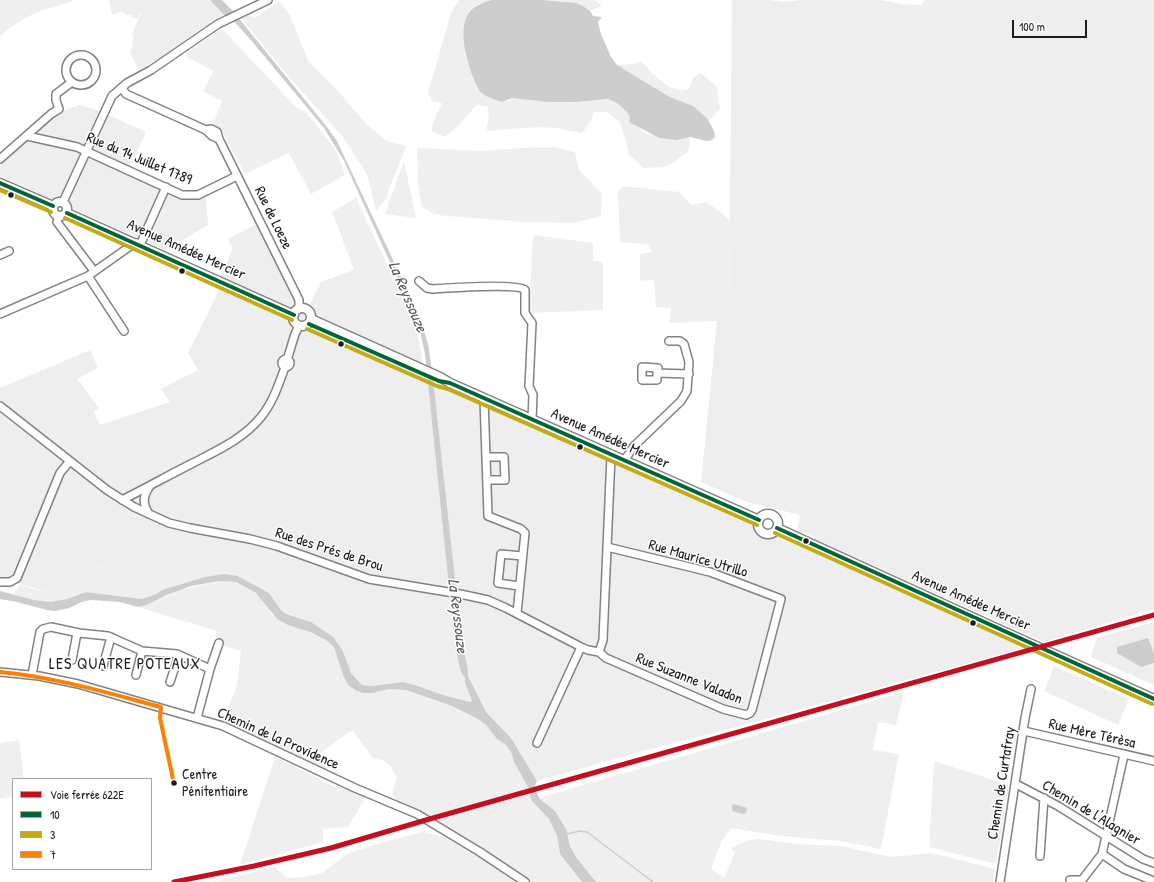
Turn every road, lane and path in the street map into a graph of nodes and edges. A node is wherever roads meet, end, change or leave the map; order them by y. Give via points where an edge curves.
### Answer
1 (268, 0) edge
2 (72, 82) junction
3 (122, 88) junction
4 (27, 136) junction
5 (86, 151) junction
6 (0, 159) edge
7 (237, 176) junction
8 (0, 183) edge
9 (166, 187) junction
10 (63, 202) junction
11 (53, 206) junction
12 (63, 214) junction
13 (138, 244) junction
14 (9, 251) dead end
15 (0, 255) edge
16 (91, 274) junction
17 (419, 281) dead end
18 (297, 312) junction
19 (0, 314) edge
20 (310, 321) junction
21 (299, 326) junction
22 (124, 331) dead end
23 (669, 341) dead end
24 (658, 373) dead end
25 (689, 374) junction
26 (484, 399) junction
27 (0, 406) edge
28 (532, 420) junction
29 (611, 456) junction
30 (486, 457) junction
31 (70, 461) junction
32 (624, 461) junction
33 (486, 480) junction
34 (151, 485) junction
35 (122, 500) junction
36 (149, 514) junction
37 (759, 520) junction
38 (777, 528) junction
39 (607, 547) junction
40 (522, 556) junction
41 (0, 582) edge
42 (519, 586) junction
43 (781, 599) joint
44 (517, 613) junction
45 (76, 633) junction
46 (111, 637) junction
47 (219, 643) dead end
48 (581, 647) junction
49 (142, 650) junction
50 (599, 652) junction
51 (178, 655) junction
52 (72, 660) dead end
53 (103, 666) dead end
54 (210, 669) junction
55 (0, 672) edge
56 (32, 675) junction
57 (136, 675) dead end
58 (170, 682) dead end
59 (1031, 689) dead end
60 (1154, 699) edge
61 (197, 718) junction
62 (1024, 731) junction
63 (536, 743) dead end
64 (1124, 755) junction
65 (1154, 761) edge
66 (1016, 784) junction
67 (1044, 798) junction
68 (1107, 837) junction
69 (1102, 854) junction
70 (1040, 856) dead end
71 (1154, 863) edge
72 (1154, 872) edge
73 (1070, 880) dead end
74 (1151, 881) edge
75 (525, 882) edge
76 (1000, 882) edge

1 - 3 street via 226,20
2 - 2 street via 85,85 93,80 96,68 92,60 84,56 70,60 66,69
2 - 4 street via 56,94 59,109
3 - 5 street via 112,96
3 - 7 street, Rue de Loeze via 126,94 206,130 219,139
4 - 5 street, Rue du 14 Juillet 1789
4 - 6 street
5 - 9 street, Rue du 14 Juillet 1789
5 - 10 street
7 - 9 street, Rue du 14 Juillet 1789 via 198,194 182,194
7 - 18 street, Rue de Loeze via 299,300
8 - 11 main road
9 - 13 street
10 - 11 main road
10 - 12 main road via 67,205
11 - 12 main road via 54,213
12 - 13 main road, Avenue Amédée Mercier
12 - 16 street via 57,222
13 - 16 street via 129,246
13 - 18 main road, Avenue Amédée Mercier
14 - 15 street
16 - 19 street
16 - 22 street
17 - 28 street via 432,289 522,287 525,290 525,313 532,322 529,386 534,404
18 - 20 main road via 308,311
18 - 21 main road via 295,322
20 - 21 main road via 304,326
20 - 26 main road, Avenue Amédée Mercier
21 - 34 street via 277,389 261,417 232,443
23 - 25 street via 680,341 684,344
24 - 25 street
25 - 32 street via 687,391 681,401 634,446
26 - 28 main road, Avenue Amédée Mercier
26 - 30 street
27 - 31 street, Rue des Prés de Brou
28 - 29 main road, Avenue Amédée Mercier
29 - 32 main road, Avenue Amédée Mercier
29 - 39 street
30 - 33 street
30 - 33 street via 504,457 505,480
31 - 35 street, Rue des Prés de Brou
31 - 41 street via 60,473 17,578 10,582
32 - 37 main road, Avenue Amédée Mercier
33 - 40 street via 488,516 524,530
34 - 35 street
34 - 36 street via 143,499
35 - 36 street, Rue des Prés de Brou
36 - 44 street, Rue des Prés de Brou via 169,523 276,546 369,579 488,600
37 - 38 main road via 760,530 766,533 772,533
37 - 38 main road via 765,515 772,515 778,521
38 - 60 main road, Avenue Amédée Mercier
39 - 43 street, Rue Maurice Utrillo via 710,572
39 - 50 street via 603,640
40 - 42 street
40 - 42 street via 501,554 498,583
42 - 44 street
43 - 50 street, Rue Suzanne Valadon via 752,710 746,715 723,709 606,658
44 - 48 street, Rue des Prés de Brou
45 - 46 street
45 - 52 street
45 - 56 street via 51,627 43,629 40,632
46 - 49 street
46 - 53 street
47 - 54 street
48 - 50 street, Rue des Prés de Brou
48 - 63 street
49 - 51 street
49 - 57 street
51 - 54 street
51 - 58 street
54 - 61 street
55 - 56 street, Chemin de la Providence
56 - 61 street, Chemin de la Providence via 78,684
59 - 62 street, Chemin de Curtafray
61 - 75 street, Chemin de la Providence via 223,726 417,814
62 - 64 street, Rue Mère Térèsa
62 - 66 street, Chemin de Curtafray
64 - 65 street, Rue Mère Térèsa
64 - 68 street
66 - 67 street, Chemin de l'Alagnier
66 - 76 street, Chemin de Curtafray
67 - 68 street, Chemin de l'Alagnier
67 - 70 street
68 - 69 street
68 - 71 street, Chemin de l'Alagnier
69 - 73 street via 1082,880
69 - 74 street via 1124,869
72 - 74 street

